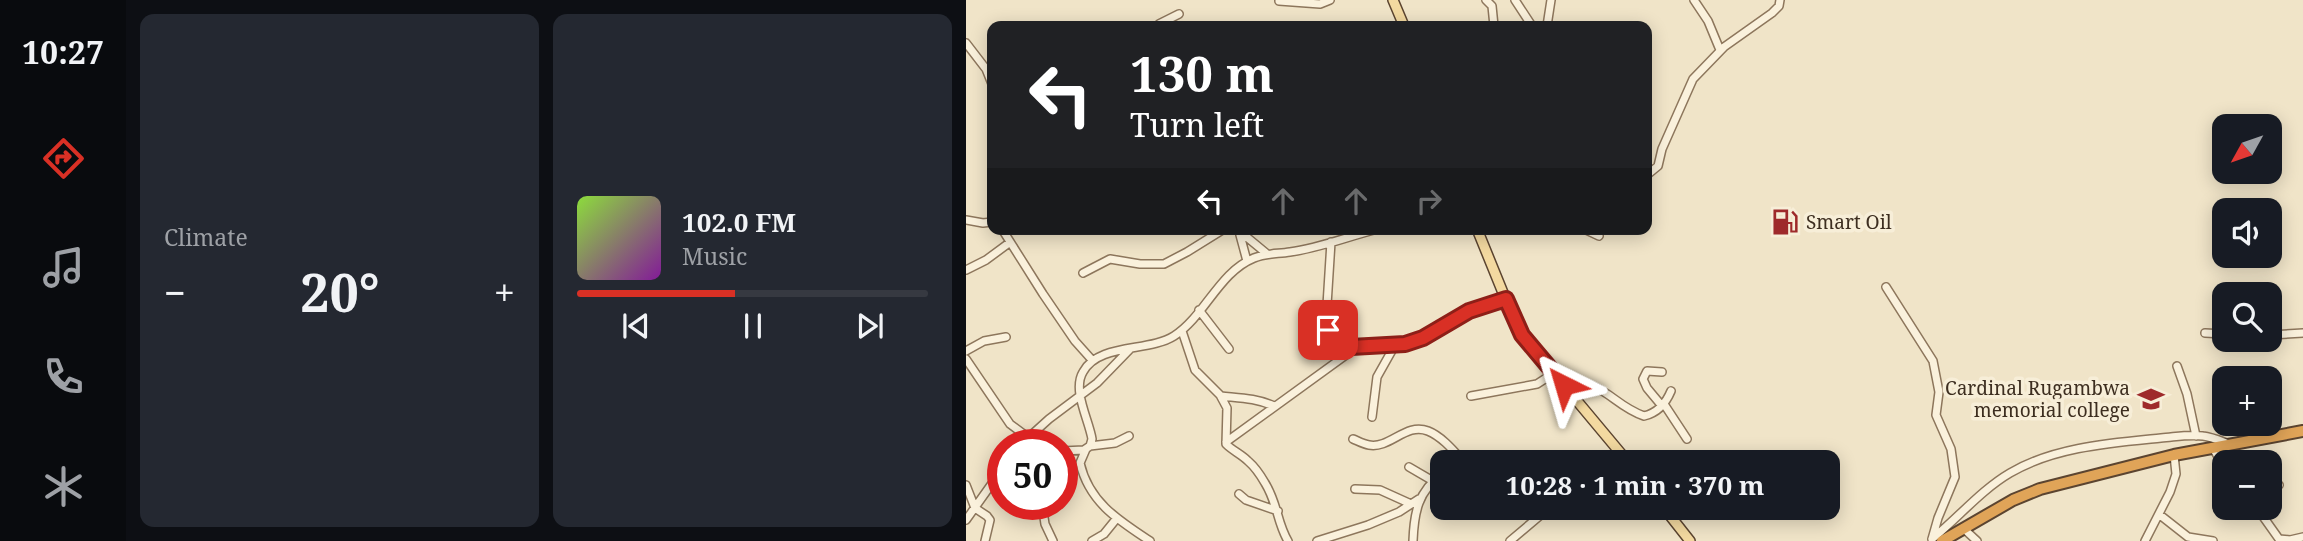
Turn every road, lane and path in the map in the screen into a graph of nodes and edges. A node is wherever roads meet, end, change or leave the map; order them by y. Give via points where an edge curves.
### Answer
1 (1330, 0) edge
2 (1393, 0) edge
3 (1486, 0) edge
4 (1515, 0) edge
5 (1551, 0) edge
6 (1694, 0) edge
7 (1780, 0) edge
8 (1279, 1) edge
9 (1179, 14) dead end
10 (1165, 21) edge
11 (1402, 21) edge
12 (1494, 21) edge
13 (1529, 21) edge
14 (1548, 21) edge
15 (966, 43) edge
16 (1720, 50) junction
17 (987, 66) edge
18 (1652, 170) edge
19 (966, 220) edge
20 (987, 223) edge
21 (1005, 235) edge
22 (1214, 235) edge
23 (1239, 235) edge
24 (1244, 235) edge
25 (1356, 235) edge
26 (1479, 235) edge
27 (1331, 242) junction
28 (1009, 243) junction
29 (1266, 253) junction
30 (1247, 261) junction
31 (966, 270) edge
32 (1083, 273) dead end
33 (1886, 286) dead end
34 (1506, 299) junction
35 (1199, 310) junction
36 (1182, 331) junction
37 (2205, 332) dead end
38 (2212, 333) edge
39 (2303, 333) edge
40 (2282, 334) edge
41 (1006, 337) dead end
42 (1395, 345) junction
43 (1357, 347) junction
44 (1130, 349) junction
45 (1229, 349) dead end
46 (966, 351) edge
47 (966, 359) edge
48 (1092, 360) junction
49 (2177, 366) dead end
50 (1662, 372) dead end
51 (1554, 373) junction
52 (1564, 385) junction
53 (1671, 391) dead end
54 (1081, 394) junction
55 (1221, 396) junction
56 (1471, 396) dead end
57 (1663, 405) junction
58 (1274, 406) junction
59 (1372, 417) dead end
60 (1016, 429) edge
61 (1036, 429) edge
62 (2303, 431) edge
63 (1129, 436) dead end
64 (2196, 436) junction
65 (1353, 439) dead end
66 (1687, 439) dead end
67 (1226, 442) junction
68 (2230, 445) junction
69 (1088, 447) junction
70 (2213, 448) joint
71 (1078, 449) edge
72 (1449, 450) edge
73 (1618, 450) edge
74 (2174, 455) junction
75 (1409, 467) dead end
76 (1430, 479) edge
77 (1430, 484) edge
78 (966, 485) edge
79 (1355, 489) dead end
80 (987, 491) edge
81 (1239, 494) dead end
82 (1415, 502) junction
83 (975, 508) junction
84 (1278, 511) junction
85 (2160, 515) junction
86 (1117, 518) junction
87 (966, 520) edge
88 (1044, 520) edge
89 (1535, 520) edge
90 (1673, 520) edge
91 (2265, 520) edge
92 (1963, 528) junction
93 (2303, 537) edge
94 (1320, 540) edge
95 (1687, 540) edge
96 (1935, 540) edge
97 (985, 541) edge
98 (1053, 541) edge
99 (1093, 541) edge
100 (1150, 541) edge
101 (1288, 541) edge
102 (1413, 541) edge
103 (1510, 541) edge
104 (1977, 541) edge
105 (2145, 541) edge
106 (2213, 541) edge

1 - 8 street via 1320,4
2 - 11 main road
3 - 12 street via 1492,6
4 - 13 street
5 - 14 street
6 - 16 street
7 - 16 street via 1772,13
9 - 10 street
15 - 17 street
16 - 18 street via 1693,79 1658,166
19 - 20 street
21 - 28 street
22 - 32 street via 1164,264 1110,259
23 - 30 street
24 - 29 street
25 - 27 street
26 - 34 main road
27 - 29 street
27 - 43 street via 1328,330 1342,344
28 - 31 street
28 - 48 street
29 - 30 street
30 - 35 street
33 - 96 street via 1933,361 1939,392 1936,415 1954,463 1953,486 1938,517
34 - 42 street via 1469,311 1414,341
34 - 51 main road via 1522,335
35 - 36 street
35 - 45 street
36 - 44 street
36 - 55 street via 1195,370
37 - 38 street
39 - 40 street
41 - 46 street
42 - 43 street
42 - 59 street via 1377,377
43 - 58 street
44 - 48 street
44 - 54 street
47 - 60 street
48 - 54 street via 1080,378
49 - 64 street
50 - 57 street via 1647,371 1643,379
51 - 52 main road
51 - 56 street via 1537,384
52 - 57 street via 1602,389 1644,416
52 - 73 main road
53 - 57 street
54 - 61 street
54 - 69 street via 1091,431
55 - 58 street via 1257,399
55 - 67 street via 1227,408
57 - 66 street
58 - 67 street
62 - 68 highway
63 - 69 street
64 - 68 street
64 - 96 street via 2106,443 2027,464 1991,486
65 - 72 street via 1380,445 1421,429
67 - 84 street via 1257,471
68 - 70 highway
69 - 71 street
69 - 86 street via 1080,463 1083,476 1092,494
70 - 74 highway
74 - 85 street via 2176,474
74 - 92 highway via 2040,489
75 - 76 street
77 - 82 street
78 - 83 street
79 - 82 street via 1380,490
80 - 83 street
81 - 84 street
82 - 94 street via 1368,525
82 - 102 street
83 - 87 street
83 - 97 street via 990,520
84 - 101 street
85 - 105 street
85 - 106 street via 2188,537
86 - 99 street
86 - 100 street
88 - 98 street
89 - 103 street
90 - 95 main road
91 - 93 street via 2278,539
92 - 96 highway
92 - 104 street

